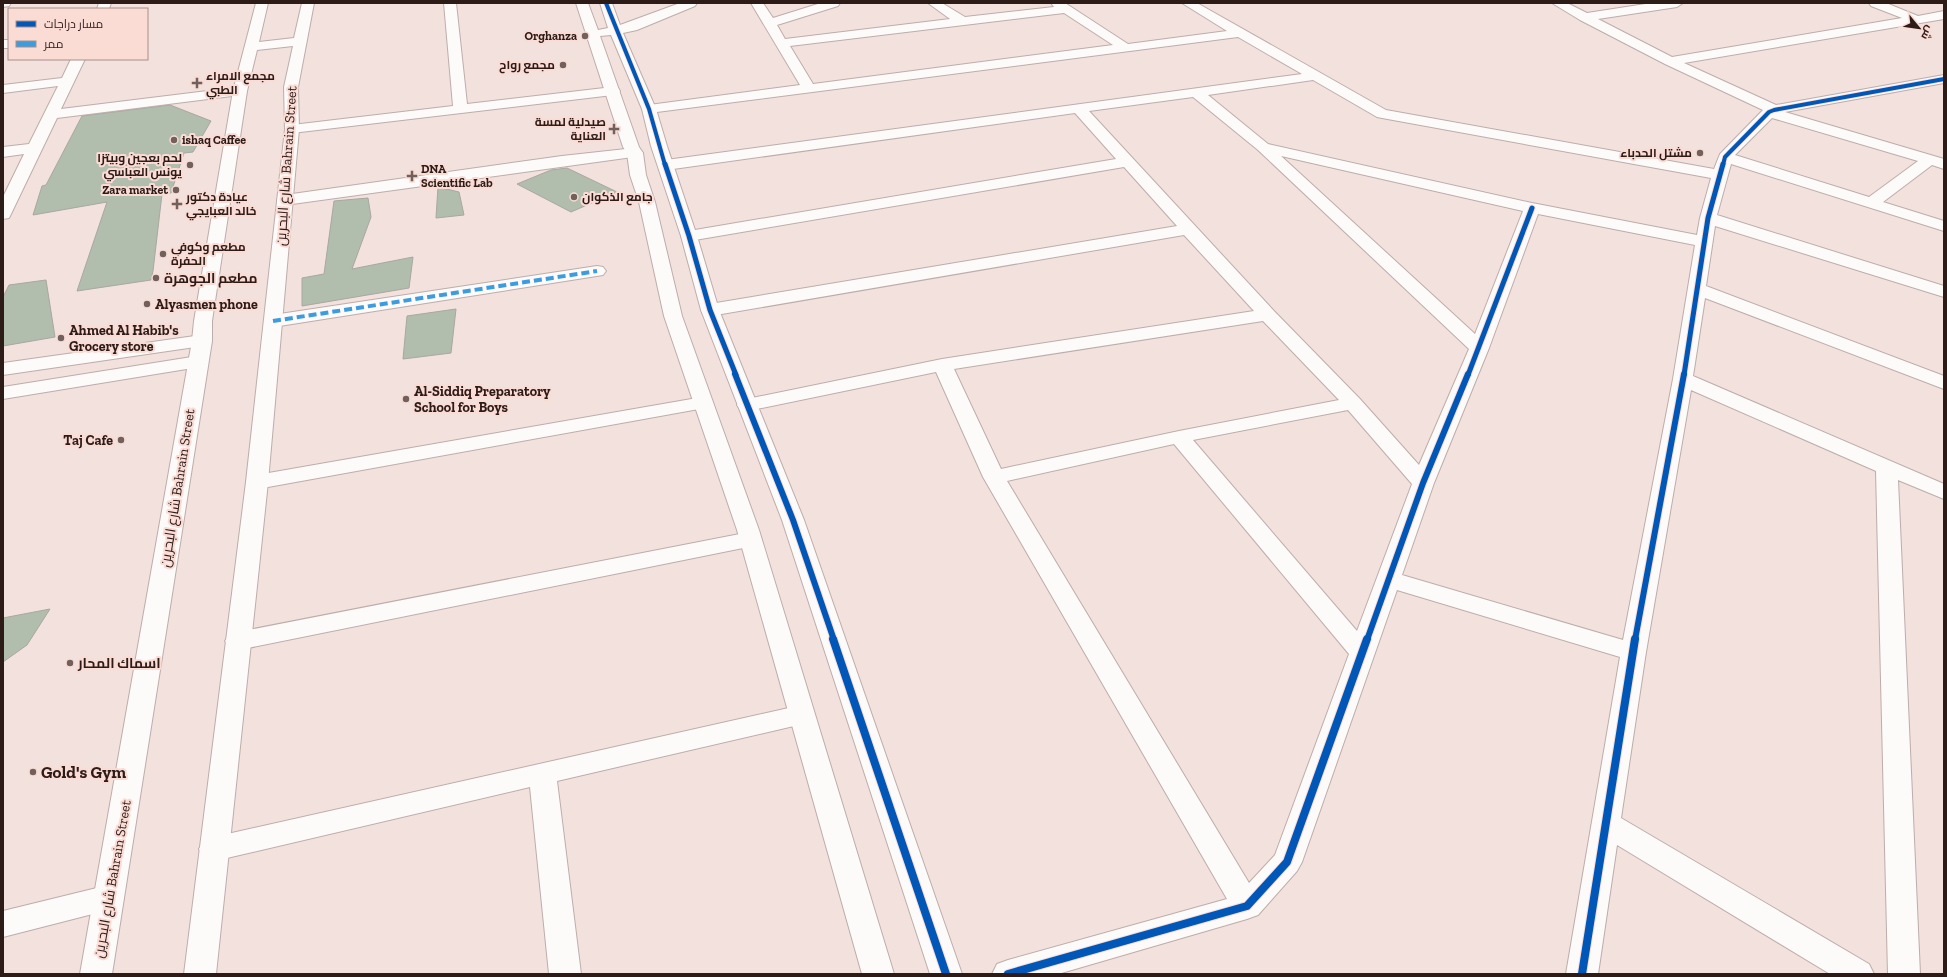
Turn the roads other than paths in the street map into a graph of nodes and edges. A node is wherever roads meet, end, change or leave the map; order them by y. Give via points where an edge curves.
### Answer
1 (262, 3) edge
2 (308, 3) edge
3 (450, 3) edge
4 (582, 3) edge
5 (606, 3) edge
6 (666, 3) edge
7 (691, 3) edge
8 (757, 3) edge
9 (834, 3) edge
10 (934, 3) edge
11 (1188, 3) edge
12 (1558, 3) edge
13 (1677, 3) edge
14 (1875, 3) edge
15 (1061, 6) edge
16 (1944, 15) edge
17 (1584, 17) junction
18 (1915, 20) junction
19 (962, 21) junction
20 (770, 23) junction
21 (615, 27) junction
22 (592, 31) junction
23 (1241, 33) junction
24 (300, 41) junction
25 (782, 43) junction
26 (251, 47) junction
27 (1126, 48) junction
28 (78, 60) edge
29 (1670, 61) junction
30 (1315, 76) junction
31 (68, 81) junction
32 (1940, 83) edge
33 (3, 88) edge
34 (809, 88) junction
35 (240, 91) junction
36 (613, 91) junction
37 (1197, 93) junction
38 (460, 109) junction
39 (649, 109) junction
40 (1079, 109) junction
41 (1771, 111) junction
42 (52, 114) junction
43 (292, 129) junction
44 (1264, 147) junction
45 (35, 148) junction
46 (3, 152) edge
47 (1944, 152) edge
48 (635, 153) junction
49 (1930, 160) edge
50 (1126, 162) junction
51 (666, 165) junction
52 (1722, 166) junction
53 (677, 198) junction
54 (285, 200) junction
55 (648, 202) junction
56 (1870, 203) junction
57 (1532, 208) junction
58 (3, 213) edge
59 (1708, 218) junction
60 (1944, 226) edge
61 (1188, 229) junction
62 (689, 236) junction
63 (1704, 242) junction
64 (597, 271) dead end
65 (1696, 288) junction
66 (1944, 292) edge
67 (710, 310) junction
68 (1267, 315) junction
69 (273, 321) junction
70 (202, 341) junction
71 (1479, 348) junction
72 (198, 362) junction
73 (942, 365) junction
74 (3, 369) edge
75 (1683, 379) junction
76 (1944, 383) edge
77 (3, 393) edge
78 (703, 403) junction
79 (1353, 403) junction
80 (747, 405) junction
81 (1179, 437) junction
82 (1887, 468) junction
83 (994, 477) junction
84 (257, 482) junction
85 (1423, 483) junction
86 (1944, 492) edge
87 (750, 540) junction
88 (1389, 579) junction
89 (238, 641) junction
90 (1633, 652) junction
91 (1362, 653) junction
92 (802, 715) junction
93 (542, 773) junction
94 (1606, 824) junction
95 (214, 849) junction
96 (109, 898) junction
97 (1247, 906) junction
98 (3, 924) edge
99 (96, 974) edge
100 (200, 974) edge
101 (565, 974) edge
102 (878, 974) edge
103 (946, 974) edge
104 (1008, 974) edge
105 (1582, 974) edge
106 (1858, 974) edge
107 (1904, 974) edge

1 - 26 street, شارع البحرين Bahrain Street
2 - 24 street, شارع البحرين Bahrain Street
3 - 38 street
4 - 22 street
5 - 21 street
6 - 21 street
7 - 21 street via 640,24
8 - 20 street
9 - 20 street
10 - 19 street
11 - 23 street
12 - 17 street
13 - 17 street
14 - 18 street
15 - 19 street
15 - 27 street
16 - 18 street
17 - 29 street
18 - 29 street
19 - 25 street
20 - 25 street
21 - 22 street
21 - 39 street
22 - 36 street
23 - 27 street
23 - 30 street
24 - 26 street
24 - 43 street, شارع البحرين Bahrain Street via 291,87
25 - 34 street
26 - 35 street, شارع البحرين Bahrain Street
27 - 34 street
28 - 31 street
29 - 41 street
30 - 37 street
30 - 52 street via 1382,114
31 - 33 street
31 - 42 street
32 - 41 street
34 - 39 street
35 - 42 street
35 - 70 street, شارع البحرين Bahrain Street
36 - 38 street
36 - 48 street
37 - 40 street
37 - 44 street
38 - 43 street
39 - 51 street
40 - 50 street
40 - 51 street
41 - 49 street
41 - 52 street
42 - 45 street
43 - 54 street, شارع البحرين Bahrain Street
44 - 57 street
44 - 71 street
45 - 46 street
45 - 58 street
47 - 49 street
48 - 54 street
48 - 55 street via 638,175
49 - 56 street
50 - 61 street
50 - 62 street
51 - 53 street
52 - 56 street
52 - 59 street
53 - 55 street
53 - 62 street
54 - 69 street, شارع البحرين Bahrain Street
55 - 78 street via 673,316
56 - 60 street
57 - 63 street
57 - 71 street
59 - 63 street
59 - 66 street
61 - 67 street
61 - 68 street
62 - 67 street
63 - 65 street
64 - 69 street
65 - 75 street
65 - 76 street
67 - 80 street
68 - 73 street
68 - 79 street
69 - 84 street, شارع البحرين Bahrain Street
70 - 72 street, شارع البحرين Bahrain Street
70 - 74 street
71 - 85 street
72 - 77 street
72 - 96 street, شارع البحرين Bahrain Street
73 - 80 street
73 - 83 street
75 - 82 street
75 - 90 street
78 - 84 street
78 - 87 street
79 - 81 street
79 - 85 street
80 - 103 street via 793,520
81 - 83 street
81 - 91 street
82 - 86 street
82 - 107 street
83 - 97 street
84 - 89 street, شارع البحرين Bahrain Street
85 - 88 street
87 - 89 street
87 - 92 street
88 - 90 street
88 - 91 street
89 - 95 street, شارع البحرين Bahrain Street
90 - 94 street
91 - 97 street via 1287,862
92 - 93 street
92 - 102 street
93 - 95 street
93 - 101 street
94 - 105 street
94 - 106 street
95 - 100 street, شارع البحرين Bahrain Street
96 - 98 street
96 - 99 street, شارع البحرين Bahrain Street
97 - 104 street

